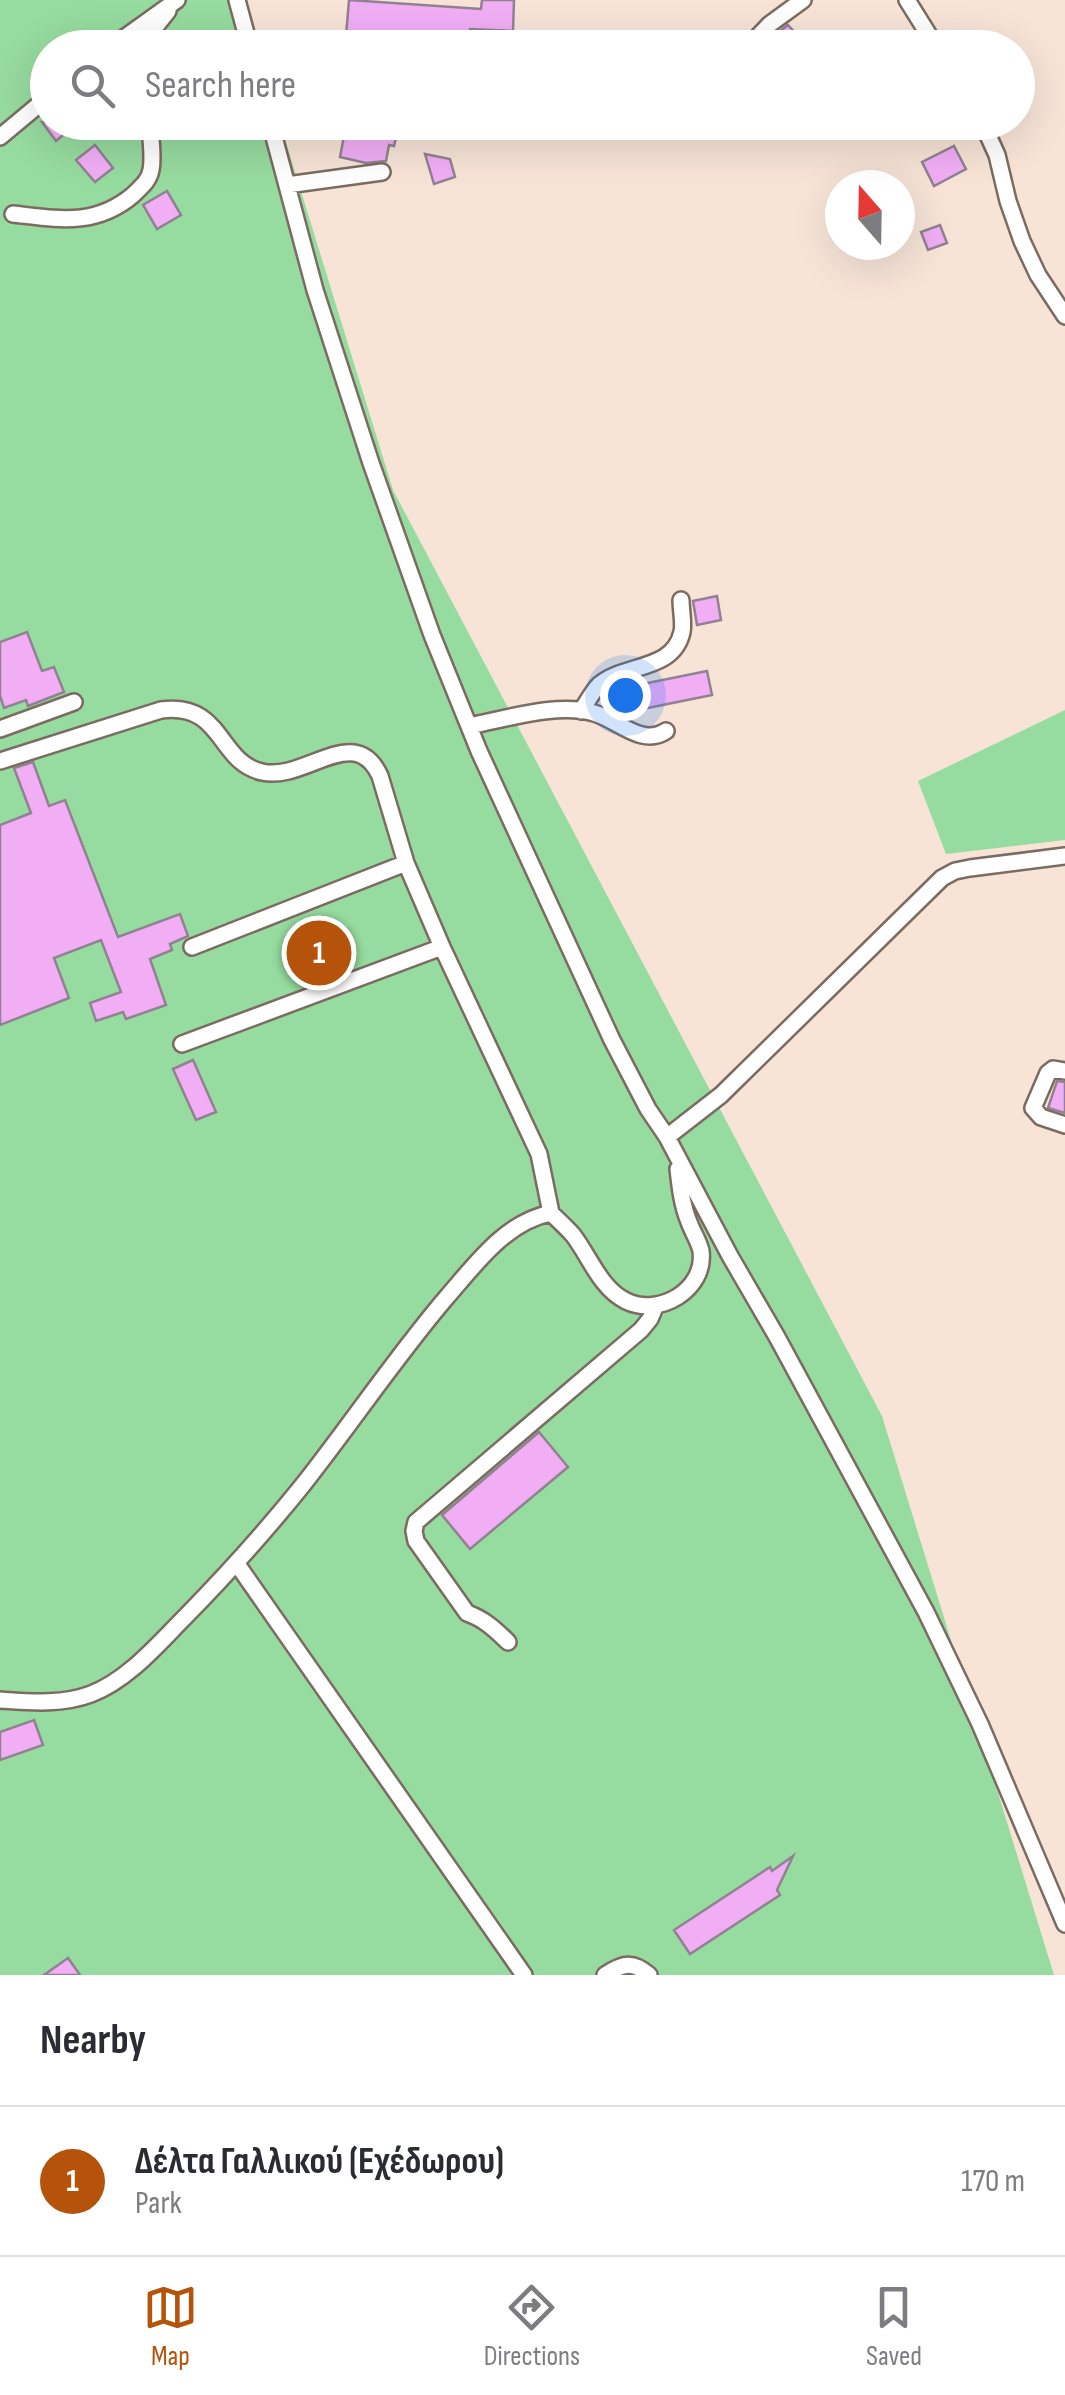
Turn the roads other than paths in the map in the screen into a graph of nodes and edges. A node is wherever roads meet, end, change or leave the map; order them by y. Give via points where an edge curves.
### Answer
1 (237, 0) edge
2 (802, 0) edge
3 (907, 0) edge
4 (175, 2) edge
5 (135, 30) edge
6 (154, 30) edge
7 (245, 30) edge
8 (764, 30) edge
9 (926, 30) edge
10 (30, 112) edge
11 (0, 137) edge
12 (150, 140) edge
13 (275, 140) edge
14 (990, 140) edge
15 (382, 172) dead end
16 (287, 185) junction
17 (13, 214) dead end
18 (1064, 314) edge
19 (681, 600) dead end
20 (74, 702) dead end
21 (581, 712) junction
22 (31, 718) junction
23 (469, 726) junction
24 (0, 730) edge
25 (666, 731) dead end
26 (42, 749) junction
27 (0, 761) edge
28 (1065, 856) edge
29 (406, 863) junction
30 (192, 947) dead end
31 (442, 947) junction
32 (182, 1044) dead end
33 (1065, 1071) edge
34 (1065, 1126) edge
35 (667, 1137) junction
36 (677, 1157) junction
37 (551, 1214) junction
38 (654, 1307) junction
39 (237, 1564) junction
40 (508, 1642) dead end
41 (0, 1700) edge
42 (1065, 1924) edge
43 (524, 1975) edge
44 (605, 1975) edge
45 (649, 1975) edge

1 - 7 street
2 - 8 street
3 - 9 street
4 - 5 street
4 - 6 street
10 - 11 street
12 - 17 street via 151,174 108,211 68,220
13 - 16 street
14 - 18 street via 1022,242
15 - 16 street
16 - 23 street via 371,463
19 - 21 street via 682,633 664,660 598,686
20 - 22 street
21 - 23 street
21 - 25 street via 645,736
22 - 24 street
22 - 26 street
23 - 35 street via 612,1040
26 - 27 street
26 - 29 street via 174,709 204,718 240,760 261,772 286,772 340,753 364,754 380,776
28 - 35 street via 942,878 722,1094
29 - 30 street
29 - 31 street
31 - 32 street
31 - 37 street via 539,1154
33 - 34 street via 1048,1073 1033,1108
35 - 36 street
36 - 38 street via 700,1266 691,1286
36 - 42 street via 926,1612
37 - 38 street via 608,1288 623,1300
37 - 39 street via 513,1228 479,1261
38 - 40 street via 641,1330 416,1522 416,1541 467,1613
39 - 41 street via 108,1685 72,1699
39 - 43 street
44 - 45 street via 624,1965

